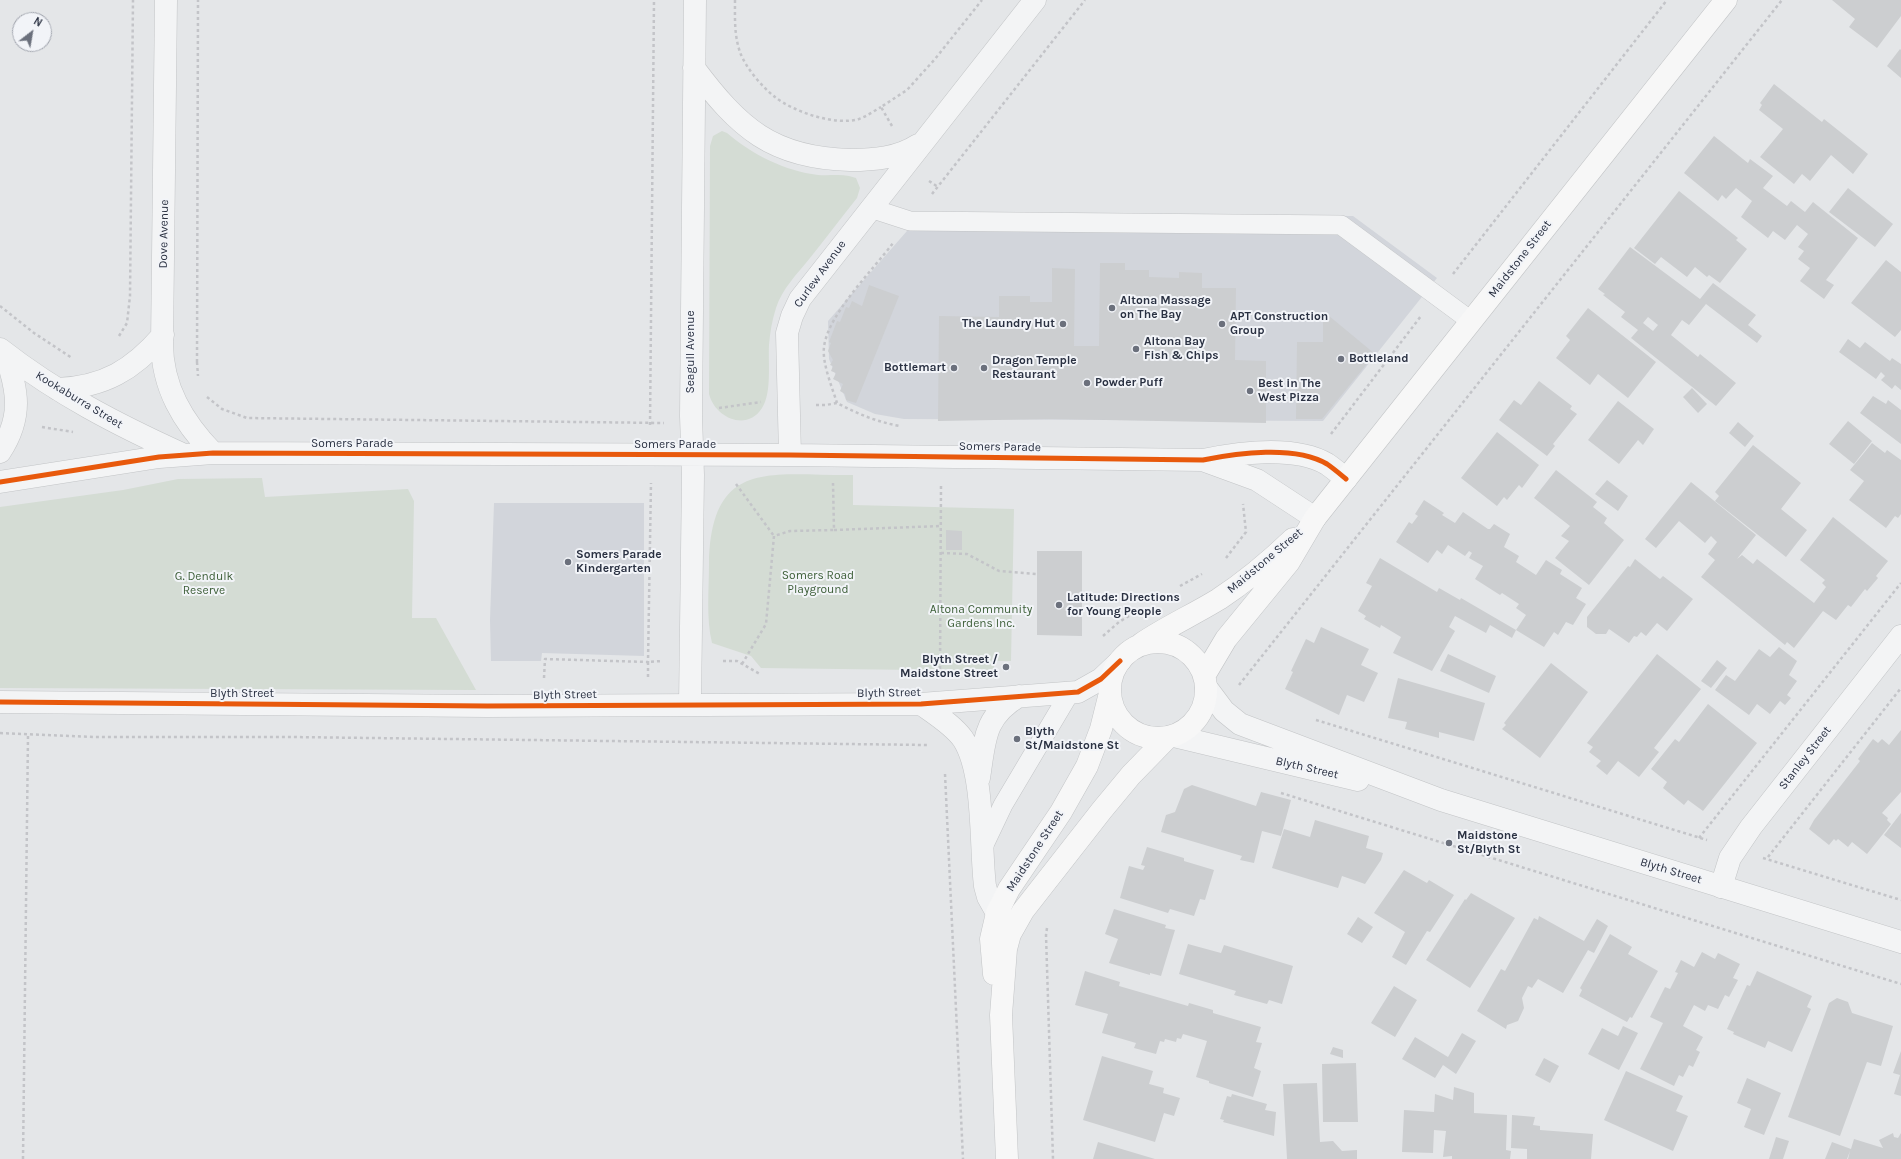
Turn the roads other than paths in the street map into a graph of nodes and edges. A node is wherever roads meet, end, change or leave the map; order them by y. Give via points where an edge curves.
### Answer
1 (166, 0) edge
2 (695, 0) edge
3 (1035, 0) edge
4 (1726, 0) edge
5 (694, 68) junction
6 (922, 143) junction
7 (870, 208) junction
8 (1471, 321) junction
9 (163, 335) junction
10 (2, 351) edge
11 (57, 389) junction
12 (0, 452) edge
13 (213, 453) junction
14 (183, 454) junction
15 (692, 455) junction
16 (790, 455) junction
17 (1203, 460) junction
18 (1346, 479) junction
19 (0, 482) edge
20 (1315, 518) junction
21 (1901, 636) edge
22 (1126, 656) junction
23 (1205, 682) junction
24 (1110, 693) junction
25 (1069, 694) junction
26 (1019, 696) junction
27 (0, 702) edge
28 (690, 704) junction
29 (922, 704) junction
30 (1171, 736) junction
31 (978, 785) junction
32 (1441, 800) junction
33 (983, 847) junction
34 (1721, 887) junction
35 (996, 912) junction
36 (1901, 942) edge
37 (1001, 1015) junction
38 (1007, 1159) edge

1 - 9 street, Dove Avenue
2 - 5 street, Seagull Avenue
3 - 6 street, Curlew Avenue
4 - 8 main road, Maidstone Street
5 - 6 street, Curlew Avenue via 718,101 748,129 776,146 800,154 823,159 874,159 900,154
5 - 15 street, Seagull Avenue
6 - 7 street, Curlew Avenue
7 - 8 lane via 910,221 1341,225
7 - 16 street, Curlew Avenue via 806,290 792,316 787,341
8 - 18 main road, Maidstone Street
9 - 11 street via 141,358 119,374 82,387
9 - 13 street, Dove Avenue via 165,374 171,393 187,423
10 - 11 street, Kookaburra Street
10 - 12 street via 15,387 16,406 15,423
11 - 14 street, Kookaburra Street via 101,416
13 - 14 street, Somers Parade
13 - 15 street, Somers Parade
14 - 19 street, Somers Parade
15 - 16 street, Somers Parade
15 - 28 street, Seagull Avenue
16 - 17 street, Somers Parade
17 - 18 street, Somers Parade via 1253,452 1284,453 1321,461
17 - 20 street, Somers Parade via 1257,480
18 - 20 main road, Maidstone Street
20 - 22 main road, Maidstone Street via 1249,578 1218,599 1164,629
20 - 23 main road, Maidstone Street via 1289,562 1226,639
21 - 34 street, Stanley Street via 1751,827 1730,858
22 - 23 main road via 1154,642 1170,644 1185,651 1197,661
22 - 24 main road via 1114,671
22 - 25 street, Blyth Street via 1091,686
23 - 30 main road via 1205,701 1200,714 1186,730
23 - 32 street, Blyth Street via 1231,717 1240,724
24 - 30 main road via 1117,714 1132,731 1146,737
24 - 35 main road, Maidstone Street via 1096,746 1087,766 1061,812
25 - 26 street, Blyth Street
25 - 33 lane via 1003,805
26 - 29 street, Blyth Street
26 - 31 street via 1000,709 989,726
27 - 28 street, Blyth Street via 487,706
28 - 29 street, Blyth Street
29 - 31 street via 963,740
30 - 32 street, Blyth Street
30 - 37 main road, Maidstone Street via 1106,804 1016,922 1006,949
31 - 33 street
32 - 34 street, Blyth Street
33 - 35 street via 986,892
34 - 36 street, Blyth Street
35 - 37 main road, Maidstone Street via 991,950
37 - 38 main road, Maidstone Street

